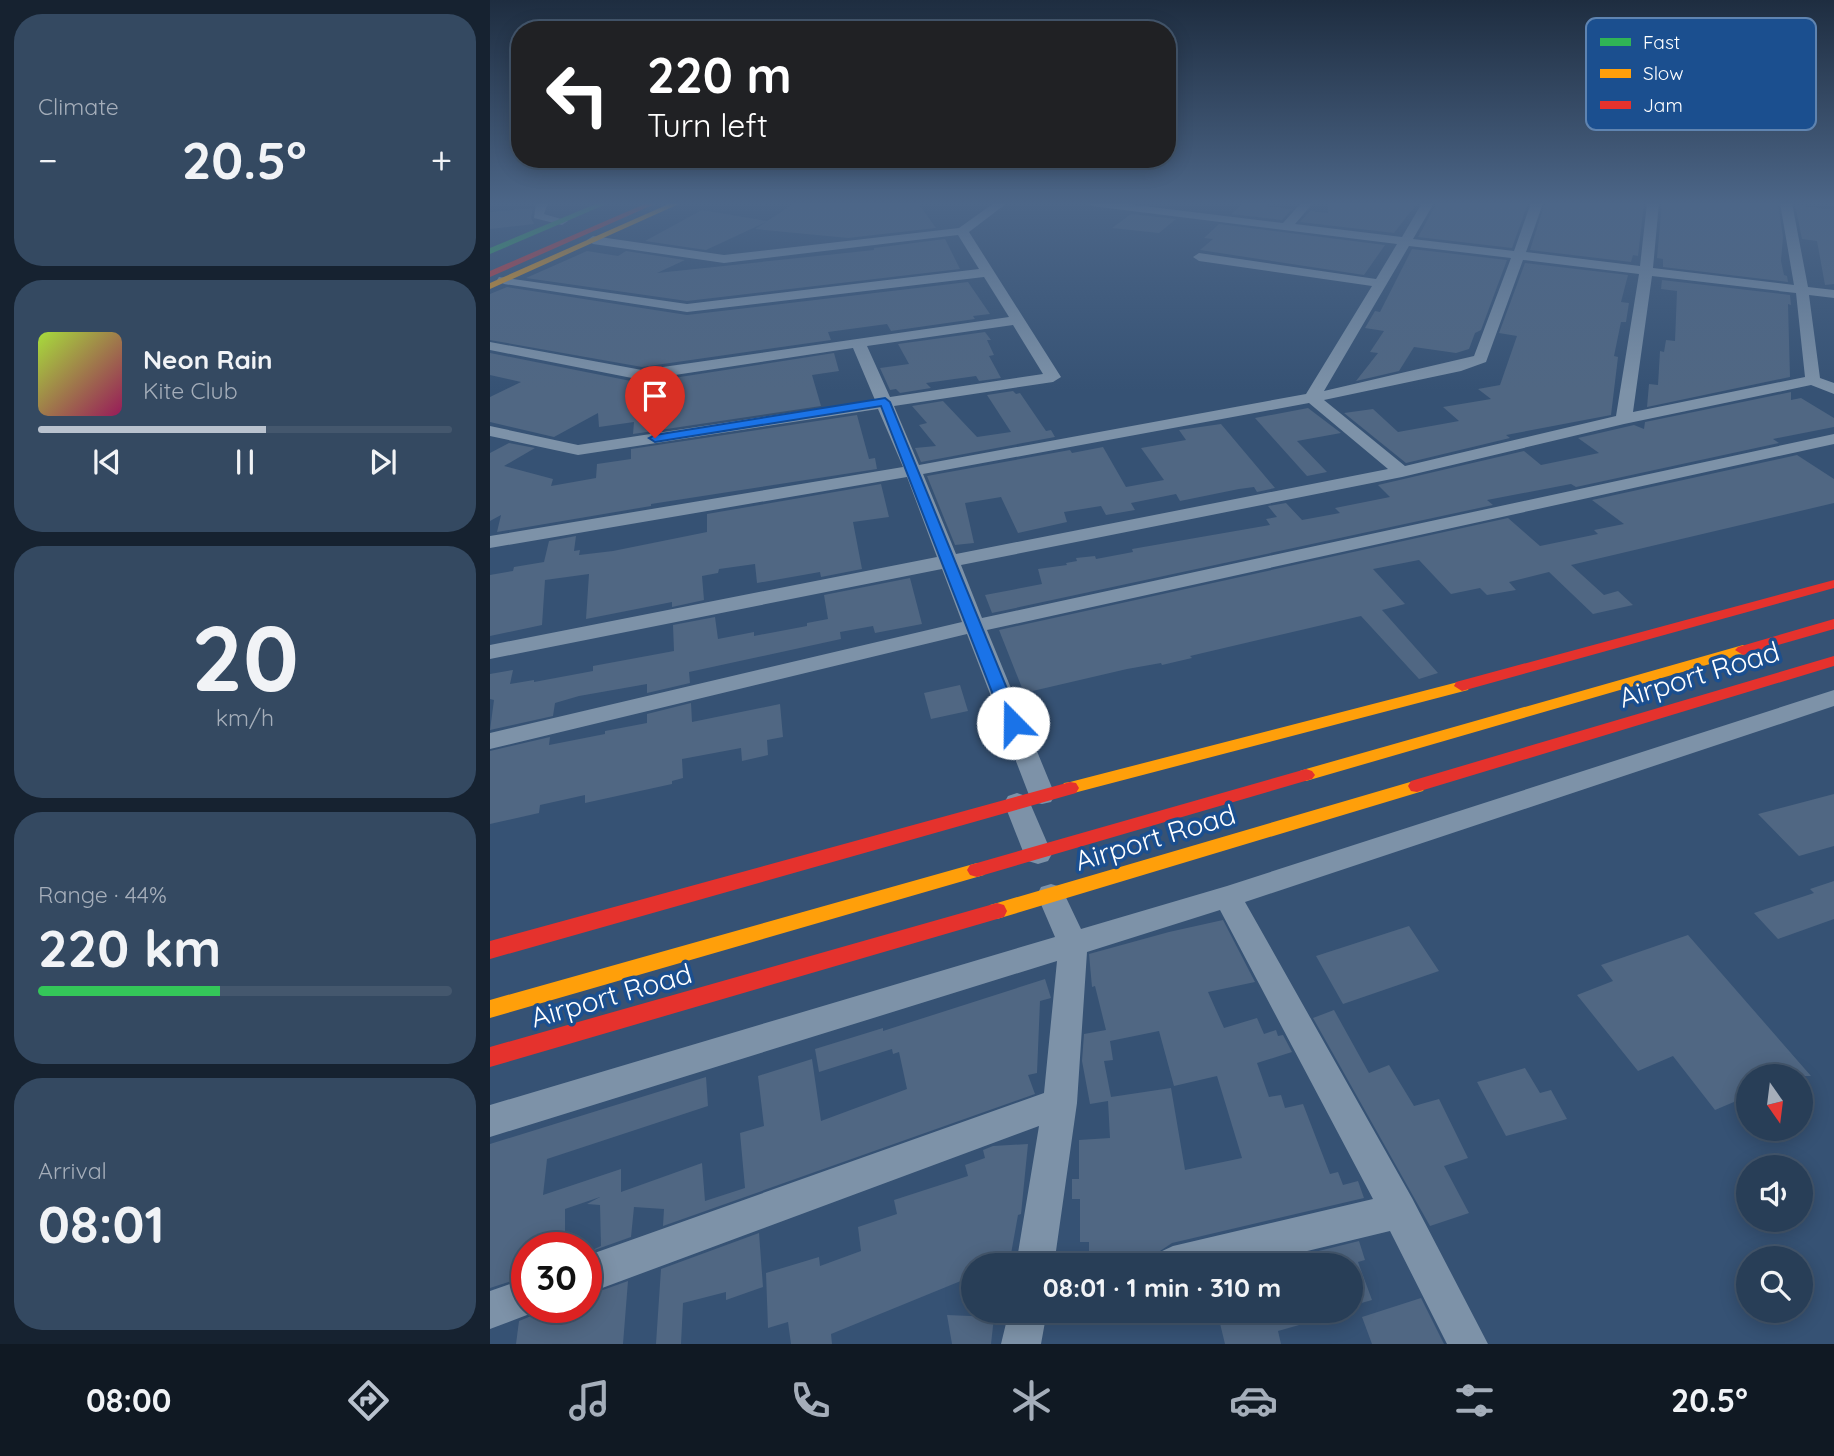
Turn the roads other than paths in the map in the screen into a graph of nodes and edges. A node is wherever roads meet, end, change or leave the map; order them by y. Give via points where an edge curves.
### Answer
1 (524, 266) edge
2 (530, 266) edge
3 (985, 266) edge
4 (1259, 266) edge
5 (1389, 266) edge
6 (1516, 266) edge
7 (1602, 266) edge
8 (1647, 266) edge
9 (1798, 266) edge
10 (1646, 271) junction
11 (989, 272) junction
12 (495, 280) edge
13 (1379, 283) junction
14 (1802, 290) junction
15 (1834, 294) edge
16 (1017, 320) junction
17 (859, 344) junction
18 (490, 346) edge
19 (1813, 380) junction
20 (1834, 389) edge
21 (1312, 398) junction
22 (885, 402) junction
23 (1624, 419) junction
24 (490, 431) edge
25 (1834, 439) edge
26 (913, 471) junction
27 (1402, 472) junction
28 (490, 542) edge
29 (948, 561) junction
30 (1834, 584) edge
31 (1834, 624) edge
32 (974, 626) junction
33 (490, 652) edge
34 (1834, 661) edge
35 (1834, 698) edge
36 (490, 741) edge
37 (1029, 799) junction
38 (1038, 854) junction
39 (1051, 895) junction
40 (1227, 897) junction
41 (1073, 944) junction
42 (490, 950) edge
43 (490, 1009) edge
44 (490, 1057) edge
45 (1060, 1103) junction
46 (490, 1121) edge
47 (1399, 1211) junction
48 (1037, 1253) edge
49 (1223, 1253) edge
50 (602, 1269) edge
51 (511, 1303) edge
52 (490, 1310) edge
53 (1025, 1323) edge
54 (1021, 1344) edge
55 (1468, 1344) edge

1 - 12 main road
2 - 12 main road
3 - 11 street
4 - 13 street
5 - 13 street
6 - 21 street via 1480,359
7 - 10 street
8 - 10 street
9 - 14 street
10 - 14 street
10 - 23 street
11 - 12 street via 687,308
11 - 16 street
13 - 21 street
14 - 15 street
14 - 19 street
16 - 17 street
16 - 22 street via 1053,377
17 - 18 street via 642,374
17 - 22 street
19 - 20 street
19 - 23 street
21 - 26 street
21 - 27 street
22 - 24 street via 578,450
22 - 26 street
23 - 27 street
25 - 32 street
26 - 28 street
26 - 29 street
27 - 29 street
29 - 32 street
29 - 33 street
30 - 37 main road
31 - 38 main road, Airport Road
32 - 36 street
32 - 37 street
34 - 39 main road, Airport Road
35 - 40 street
37 - 38 street
37 - 42 main road
38 - 43 main road, Airport Road
39 - 41 street
39 - 44 main road, Airport Road
40 - 41 street
40 - 47 street
41 - 45 street
41 - 46 street
45 - 48 street
45 - 50 street
47 - 49 street
47 - 55 street
51 - 52 street
53 - 54 street

